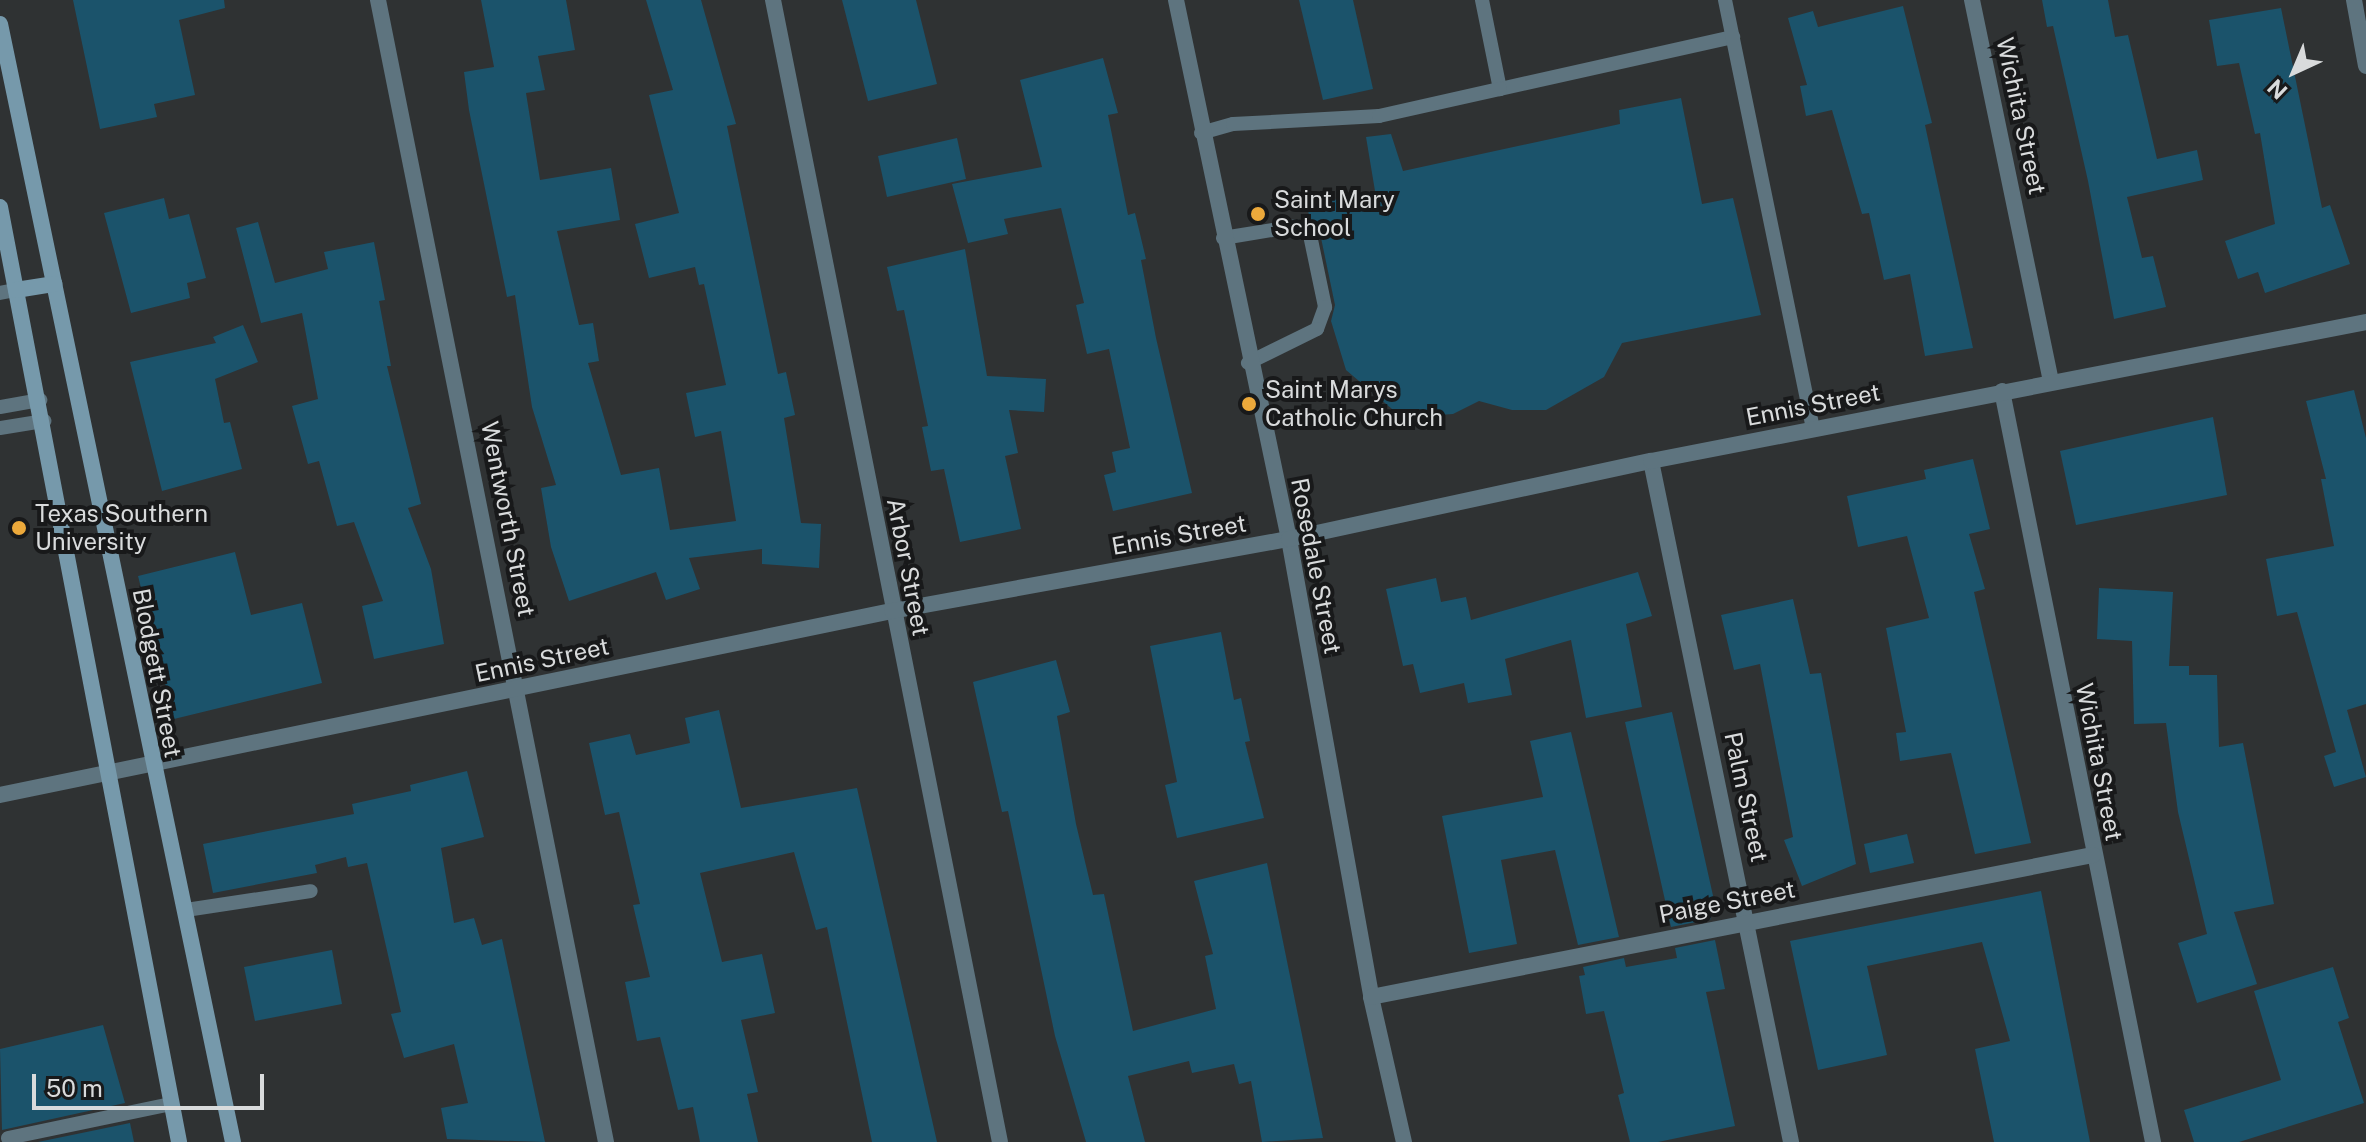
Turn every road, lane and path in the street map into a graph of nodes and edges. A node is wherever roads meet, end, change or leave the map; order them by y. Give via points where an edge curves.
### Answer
1 (378, 0) edge
2 (773, 0) edge
3 (1176, 0) edge
4 (1482, 0) edge
5 (1725, 0) edge
6 (1972, 0) edge
7 (2354, 0) edge
8 (0, 24) edge
9 (1733, 37) junction
10 (2366, 66) edge
11 (1500, 89) junction
12 (1201, 133) junction
13 (0, 207) edge
14 (1223, 238) junction
15 (55, 284) junction
16 (8, 292) edge
17 (2366, 322) edge
18 (1248, 363) junction
19 (2051, 382) junction
20 (2002, 391) junction
21 (40, 400) junction
22 (0, 407) edge
23 (44, 421) junction
24 (0, 428) edge
25 (1813, 429) junction
26 (1651, 461) junction
27 (1289, 539) junction
28 (892, 611) junction
29 (518, 689) junction
30 (151, 766) junction
31 (112, 773) junction
32 (0, 795) edge
33 (2093, 855) junction
34 (311, 891) dead end
35 (186, 910) junction
36 (1748, 923) junction
37 (1371, 997) junction
38 (171, 1104) junction
39 (8, 1138) dead end
40 (179, 1142) edge
41 (233, 1142) edge
42 (606, 1142) edge
43 (1000, 1142) edge
44 (1404, 1142) edge
45 (1791, 1142) edge
46 (2153, 1142) edge

1 - 29 street, Wentworth Street
2 - 28 street, Arbor Street
3 - 12 street, Rosedale Street
4 - 11 lane
5 - 9 lane
6 - 19 street, Wichita Street
7 - 10 street
8 - 15 main road, Blodgett Street
9 - 11 lane
9 - 25 lane
11 - 12 lane via 1379,116 1233,124
12 - 14 street, Rosedale Street
13 - 16 main road
14 - 18 street, Rosedale Street
14 - 18 lane via 1296,226 1310,235 1325,307 1317,329
15 - 16 main road
15 - 30 main road, Blodgett Street
16 - 21 main road
17 - 19 street, Ennis Street
18 - 27 street, Rosedale Street
19 - 20 street, Ennis Street
20 - 25 street, Ennis Street
20 - 33 street, Wichita Street
21 - 22 lane
21 - 23 main road
23 - 24 lane
23 - 31 main road
25 - 26 street, Ennis Street
26 - 27 street, Ennis Street
26 - 36 street, Palm Street
27 - 28 street, Ennis Street
27 - 37 street, Rosedale Street
28 - 29 street, Ennis Street
28 - 43 street, Arbor Street
29 - 30 street, Ennis Street
29 - 42 street, Wentworth Street
30 - 31 street, Ennis Street
30 - 35 main road, Blodgett Street
31 - 32 street, Ennis Street
31 - 38 main road
33 - 36 street, Paige Street
33 - 46 street, Wichita Street
34 - 35 lane
35 - 41 main road, Blodgett Street
36 - 37 street, Paige Street
36 - 45 street, Palm Street
37 - 44 street, Rosedale Street
38 - 39 lane
38 - 40 main road

